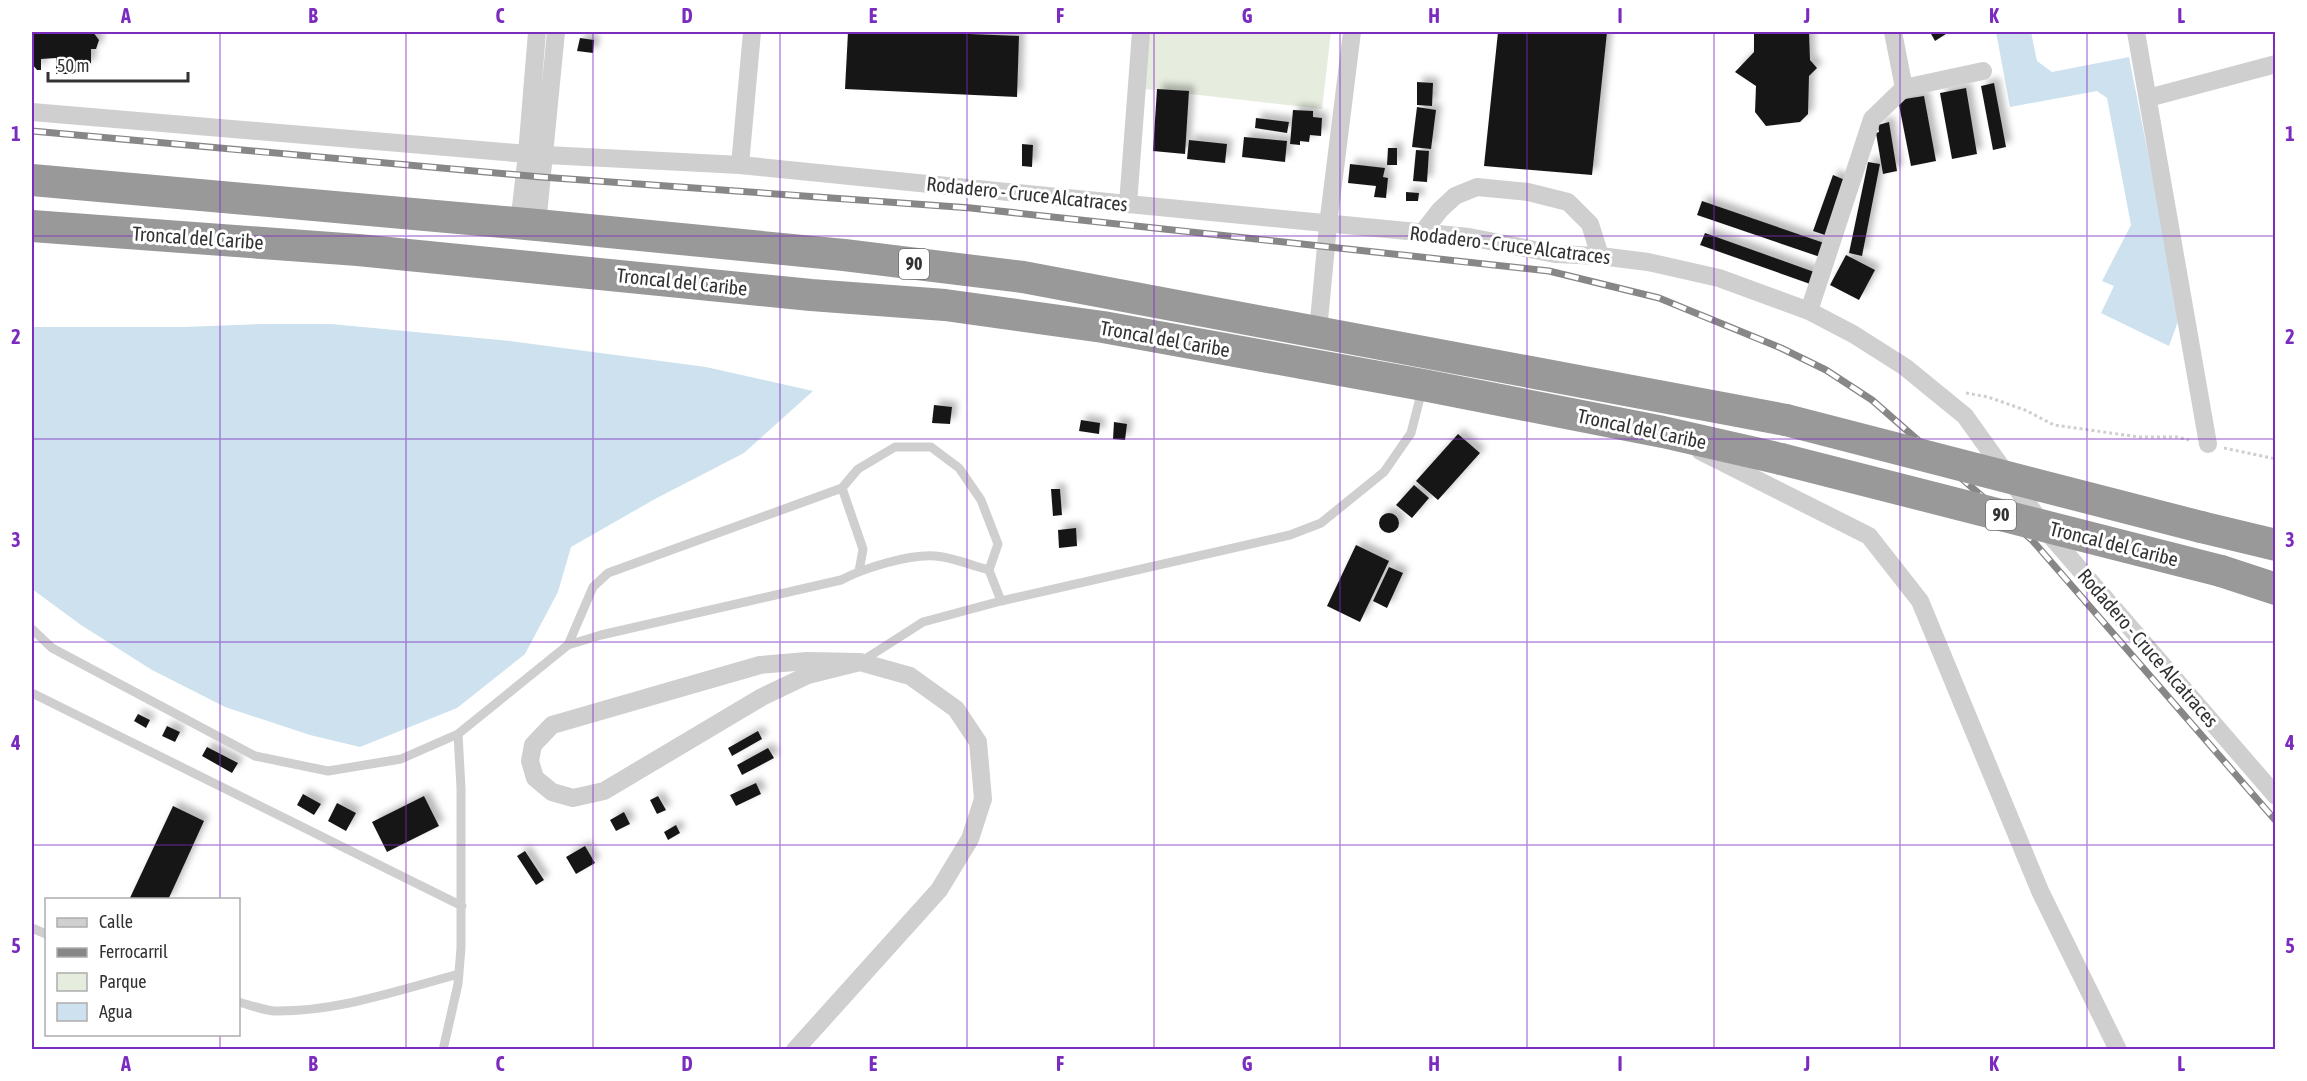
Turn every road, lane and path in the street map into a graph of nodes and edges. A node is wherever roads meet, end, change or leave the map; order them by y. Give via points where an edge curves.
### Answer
1 (537, 32) edge
2 (556, 32) edge
3 (752, 32) edge
4 (1141, 32) edge
5 (1352, 32) edge
6 (1893, 32) edge
7 (2136, 32) edge
8 (2276, 64) edge
9 (1983, 71) dead end
10 (1904, 88) junction
11 (2148, 98) junction
12 (32, 112) edge
13 (535, 154) junction
14 (740, 165) junction
15 (32, 180) edge
16 (1128, 204) junction
17 (528, 224) junction
18 (1328, 225) junction
19 (32, 226) edge
20 (1422, 233) junction
21 (1600, 256) junction
22 (1809, 311) junction
23 (1318, 331) junction
24 (1423, 385) junction
25 (1933, 389) junction
26 (1663, 432) junction
27 (2208, 444) junction
28 (2276, 459) edge
29 (842, 488) junction
30 (2276, 545) edge
31 (989, 570) junction
32 (859, 571) junction
33 (2276, 589) edge
34 (1001, 601) junction
35 (32, 629) edge
36 (568, 645) junction
37 (860, 662) junction
38 (32, 693) edge
39 (458, 734) junction
40 (2276, 796) edge
41 (462, 906) junction
42 (459, 974) junction
43 (240, 1003) edge
44 (443, 1050) edge
45 (795, 1050) edge
46 (2118, 1050) edge

1 - 13 street
2 - 13 street
3 - 14 street
4 - 16 street
5 - 18 street
6 - 10 street
7 - 11 street
8 - 11 street
9 - 10 street
10 - 22 street via 1872,119
11 - 27 street
12 - 13 street, Rodadero - Cruce Alcatraces
13 - 14 street, Rodadero - Cruce Alcatraces
13 - 17 street
14 - 16 street, Rodadero - Cruce Alcatraces
15 - 17 highway, Troncal del Caribe / 90
16 - 18 street, Rodadero - Cruce Alcatraces
17 - 23 highway, Troncal del Caribe / 90 via 1023,277
18 - 20 street, Rodadero - Cruce Alcatraces
18 - 23 street
19 - 24 highway, Troncal del Caribe / 90 via 358,250 799,294 945,304 1103,327
20 - 21 street, Rodadero - Cruce Alcatraces via 1469,237 1555,254
20 - 21 street via 1455,196 1477,187 1528,192 1568,202 1590,224
21 - 22 street, Rodadero - Cruce Alcatraces via 1719,278
22 - 25 street, Rodadero - Cruce Alcatraces via 1853,334
23 - 30 highway, Troncal del Caribe / 90, bridge via 1786,420
24 - 26 highway, Troncal del Caribe / 90
24 - 34 lane via 1411,433 1384,472 1321,523 1290,535
25 - 27 path via 1989,397 2054,425 2139,437 2177,437
25 - 40 street, Rodadero - Cruce Alcatraces via 1965,416 2050,535
26 - 33 highway, Troncal del Caribe / 90, bridge via 2221,571
26 - 46 street via 1869,536 1920,601 2040,891
27 - 28 path
29 - 31 lane via 858,469 895,447 931,447 959,468 981,500 998,544
29 - 32 lane via 863,549
29 - 36 lane via 608,573 592,587
31 - 32 lane via 935,556
31 - 34 lane
32 - 36 lane via 841,580 601,634
34 - 37 lane via 923,622
35 - 39 lane via 52,648 255,756 328,771 401,759
36 - 39 lane
37 - 37 street via 760,665 552,725 533,745 530,761 535,778 552,792 573,798 604,791 762,697 808,675
37 - 45 street via 910,676 956,709 978,742 983,799 970,839 939,890
38 - 41 lane
39 - 41 lane
41 - 42 lane
42 - 43 lane via 318,1008 272,1011
42 - 44 lane

